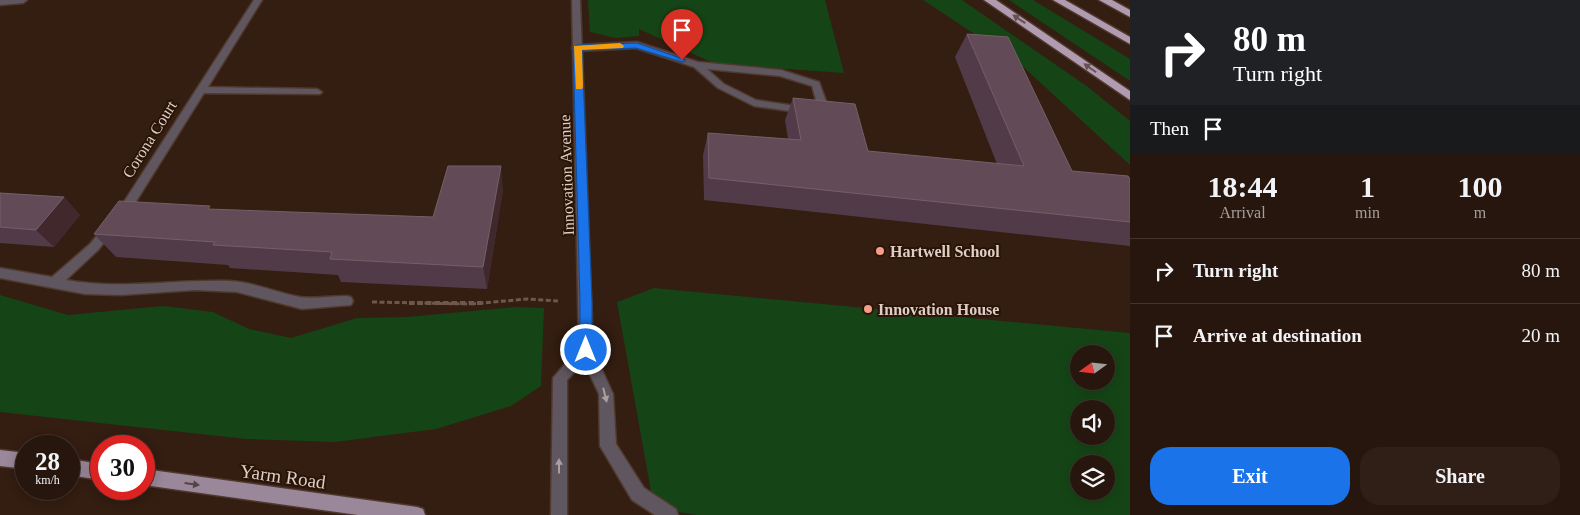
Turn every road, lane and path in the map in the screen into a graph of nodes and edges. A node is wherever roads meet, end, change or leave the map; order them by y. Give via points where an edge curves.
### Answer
1 (258, 0) edge
2 (576, 0) edge
3 (989, 0) edge
4 (1058, 0) edge
5 (1104, 0) edge
6 (19, 1) edge
7 (0, 2) edge
8 (0, 12) edge
9 (1130, 14) edge
10 (1130, 41) edge
11 (577, 48) junction
12 (697, 65) junction
13 (201, 90) junction
14 (317, 92) dead end
15 (1130, 96) edge
16 (0, 273) edge
17 (54, 283) junction
18 (346, 300) joint
19 (586, 302) junction
20 (586, 350) junction
21 (0, 458) edge
22 (15, 460) edge
23 (155, 479) edge
24 (417, 515) edge
25 (559, 515) edge
26 (670, 515) edge

1 - 13 street, Corona Court
2 - 11 street, Innovation Avenue
15 -> 3 highway
4 - 10 highway
5 - 9 highway
6 - 7 street
6 - 8 street
11 - 12 street via 637,45
11 - 19 street, Innovation Avenue
12 - 12 street via 781,73 816,84 821,102 804,110 754,103 721,86
13 - 14 street
13 - 17 street, Corona Court via 126,208 94,247
16 - 17 street
17 - 18 street via 85,289 121,290 195,285 237,287 302,303
18 - 19 path via 471,304 528,299
19 - 20 street, Innovation Avenue
25 -> 20 street via 560,378
20 -> 26 street via 606,394 608,446 638,494
21 - 22 main road
23 -> 24 main road, Yarm Road

